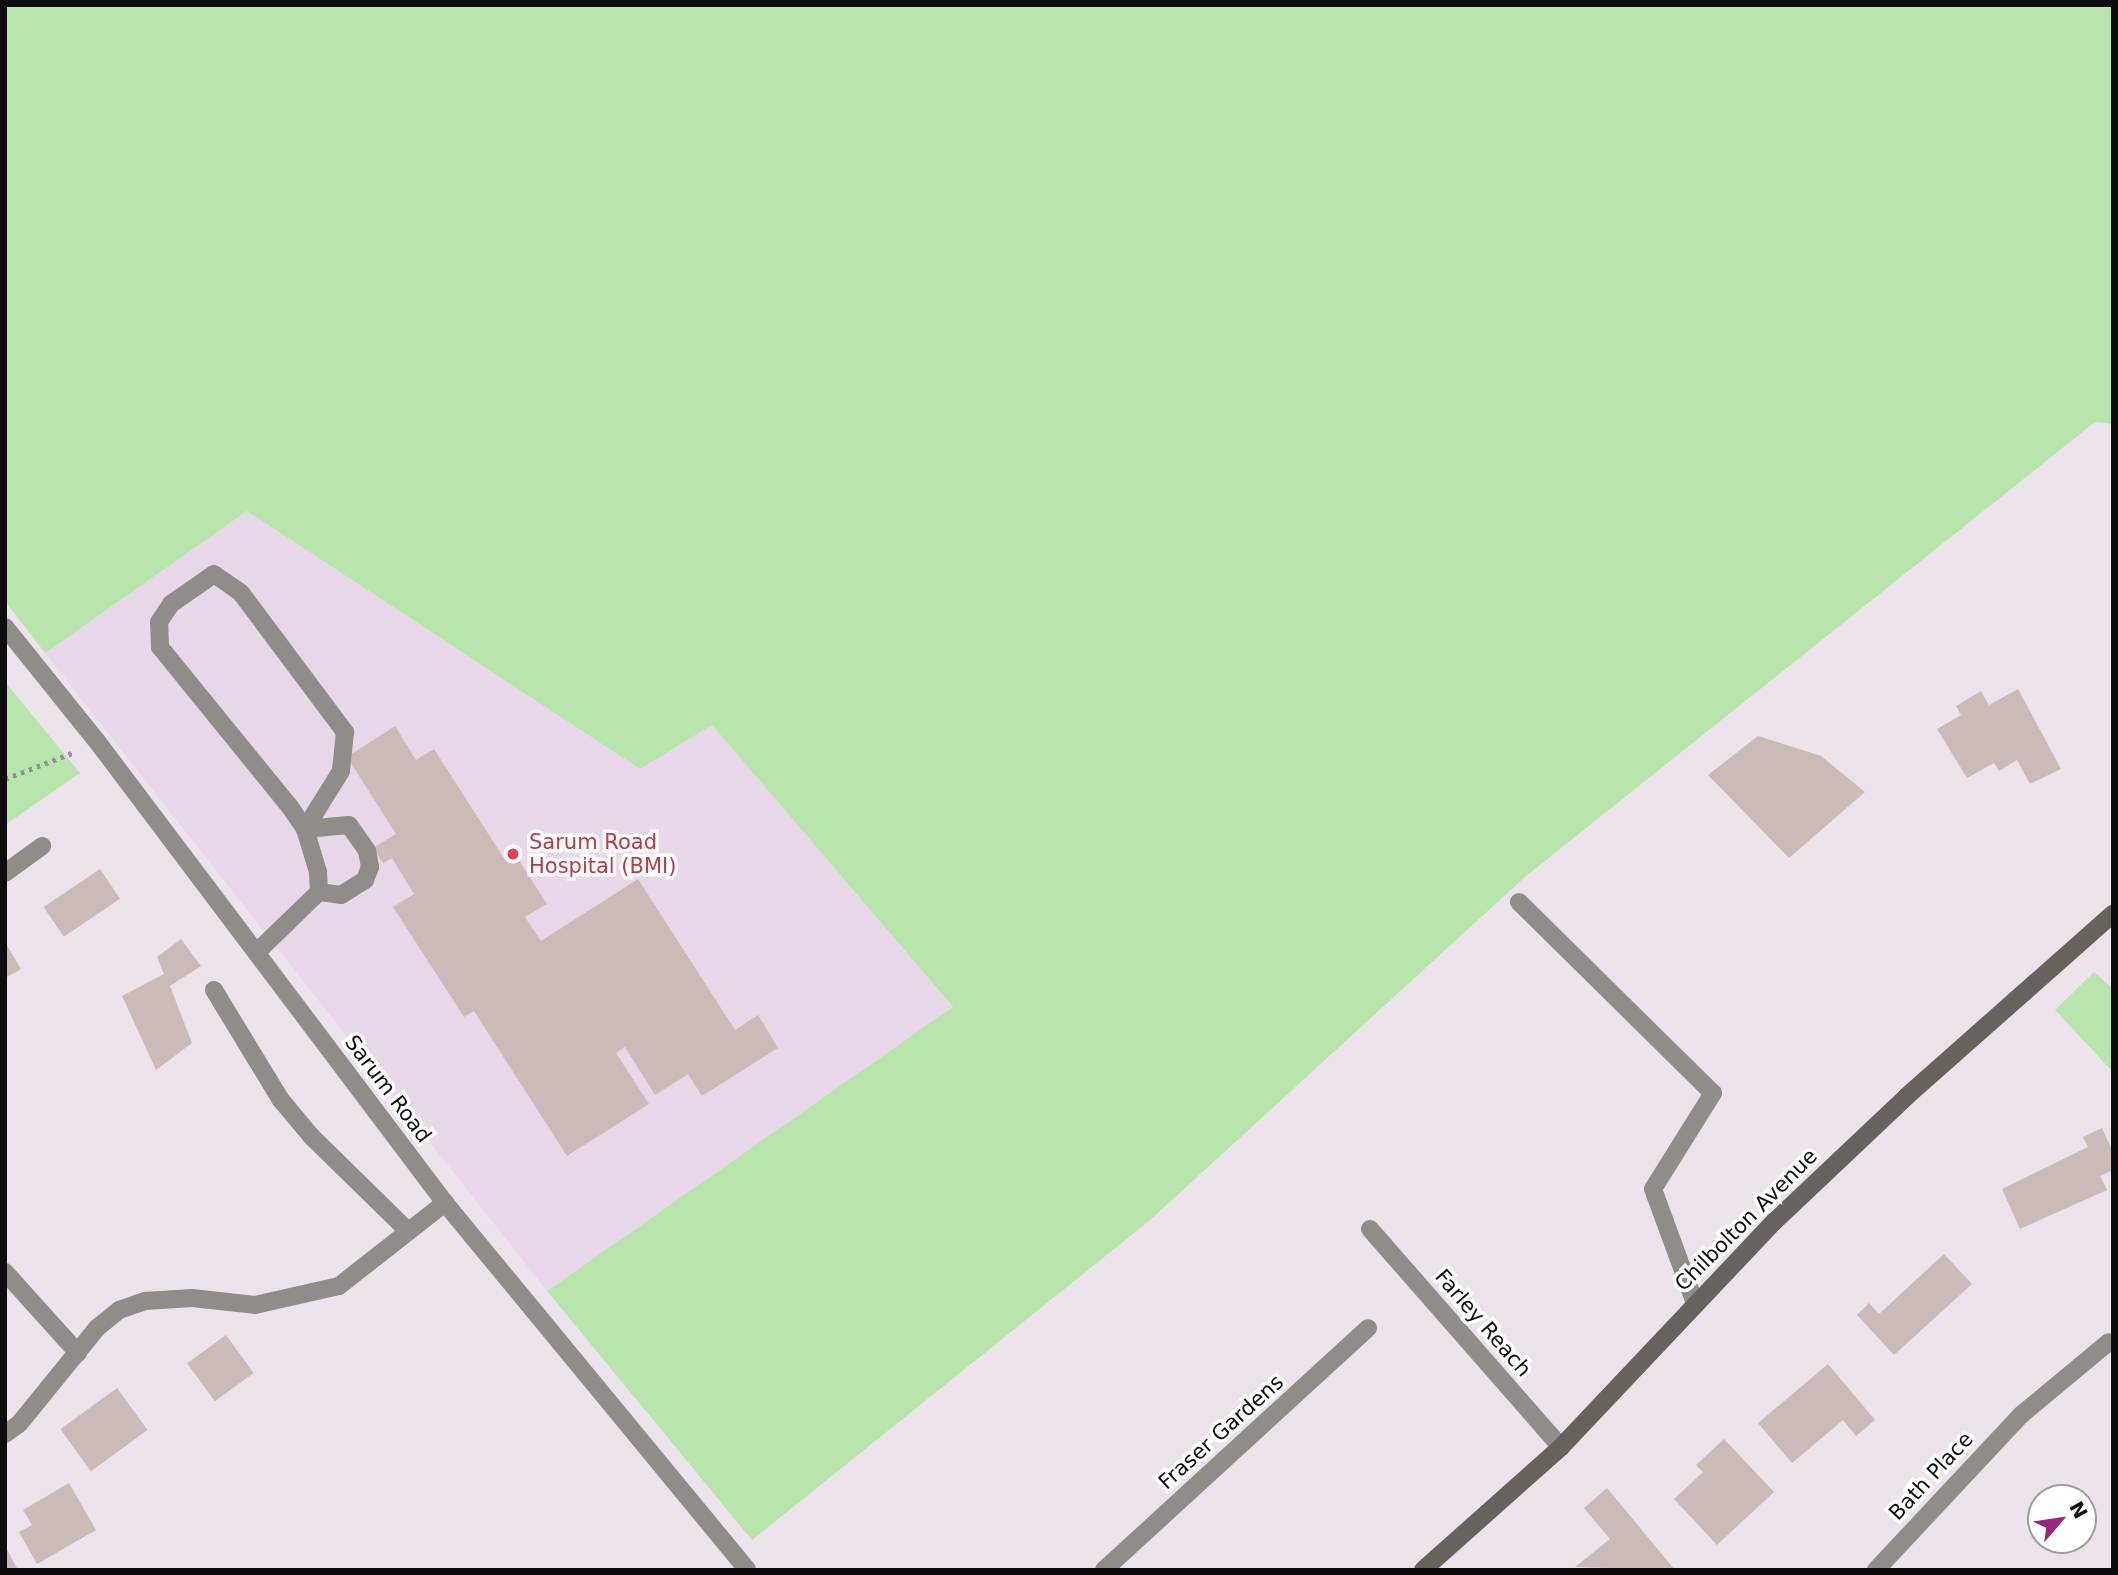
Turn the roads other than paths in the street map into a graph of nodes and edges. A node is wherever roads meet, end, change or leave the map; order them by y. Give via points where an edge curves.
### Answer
1 (5, 627) edge
2 (305, 829) junction
3 (42, 846) dead end
4 (5, 873) edge
5 (319, 892) junction
6 (1519, 902) dead end
7 (2113, 914) edge
8 (257, 952) junction
9 (214, 990) dead end
10 (445, 1203) junction
11 (1370, 1229) dead end
12 (408, 1231) junction
13 (5, 1272) edge
14 (1695, 1303) junction
15 (1368, 1328) dead end
16 (2109, 1342) dead end
17 (78, 1353) junction
18 (5, 1434) edge
19 (1562, 1447) junction
20 (747, 1570) edge
21 (1104, 1570) edge
22 (1423, 1570) edge
23 (1876, 1570) edge

1 - 8 street, Sarum Road
2 - 2 street via 160,647 159,622 171,604 214,574 240,593 345,732 341,771
2 - 5 street
2 - 5 street via 349,825 367,851 370,867 365,880 341,895
3 - 4 street
5 - 8 street
6 - 14 street via 1713,1093 1653,1189
7 - 14 main road, Chilbolton Avenue via 1908,1096
8 - 10 street, Sarum Road
9 - 12 street via 281,1100 311,1136
10 - 12 street
10 - 20 street, Sarum Road
11 - 19 street, Farley Reach
12 - 17 street via 339,1286 255,1306 192,1298 145,1301 119,1310 97,1328
13 - 17 street
14 - 19 main road, Chilbolton Avenue
15 - 21 street, Fraser Gardens
16 - 23 street, Bath Place via 2021,1415
17 - 18 street via 19,1424
19 - 22 main road, Chilbolton Avenue

